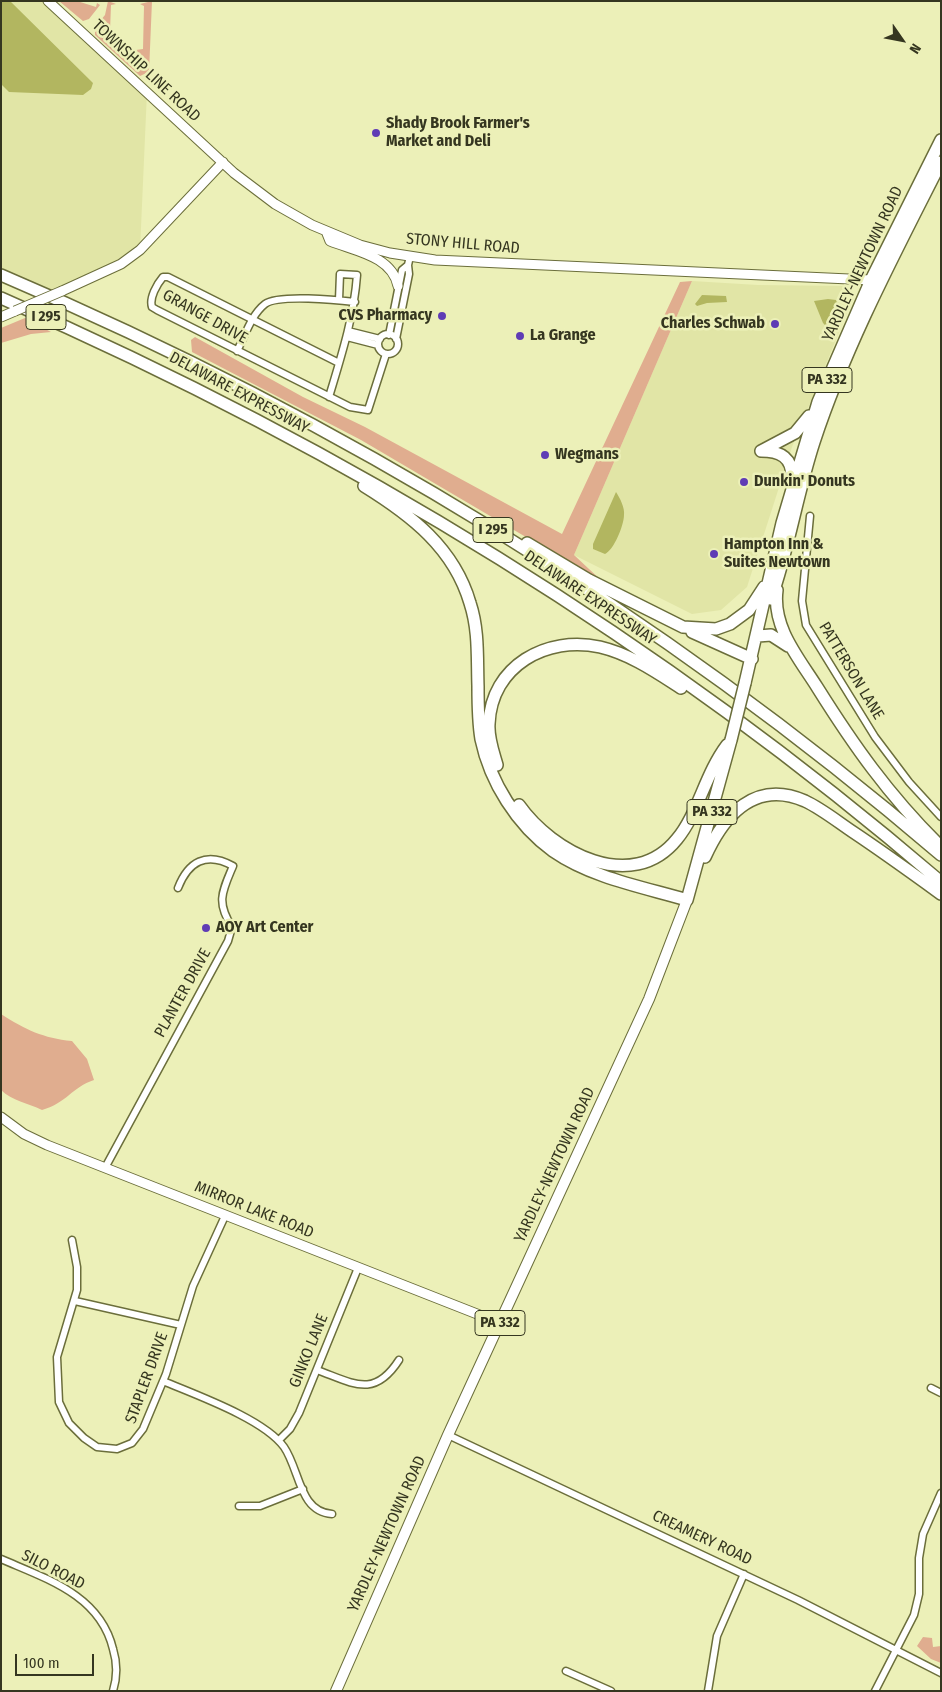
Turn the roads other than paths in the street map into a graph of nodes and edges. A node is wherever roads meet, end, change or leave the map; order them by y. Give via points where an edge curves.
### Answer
1 (48, 1) edge
2 (941, 140) edge
3 (223, 162) junction
4 (941, 162) edge
5 (326, 231) junction
6 (409, 261) junction
7 (1, 275) edge
8 (876, 282) junction
9 (398, 286) junction
10 (1, 298) edge
11 (339, 300) junction
12 (355, 302) junction
13 (1, 317) edge
14 (252, 320) junction
15 (348, 334) junction
16 (389, 335) junction
17 (90, 337) junction
18 (396, 339) junction
19 (379, 342) junction
20 (237, 351) junction
21 (386, 354) junction
22 (835, 360) junction
23 (339, 363) junction
24 (329, 397) junction
25 (792, 486) junction
26 (434, 494) junction
27 (810, 516) dead end
28 (774, 576) junction
29 (683, 628) junction
30 (758, 636) junction
31 (795, 652) junction
32 (752, 659) junction
33 (731, 740) junction
34 (770, 745) junction
35 (941, 816) edge
36 (941, 847) edge
37 (941, 855) edge
38 (941, 882) edge
39 (693, 883) junction
40 (178, 888) dead end
41 (941, 894) edge
42 (688, 900) junction
43 (1, 1117) edge
44 (106, 1166) junction
45 (225, 1216) junction
46 (72, 1240) dead end
47 (358, 1268) junction
48 (75, 1302) junction
49 (500, 1323) junction
50 (181, 1325) junction
51 (399, 1360) dead end
52 (317, 1370) junction
53 (163, 1381) junction
54 (931, 1388) dead end
55 (941, 1393) edge
56 (448, 1435) junction
57 (279, 1440) junction
58 (303, 1489) junction
59 (941, 1493) edge
60 (239, 1506) dead end
61 (332, 1514) dead end
62 (1, 1559) edge
63 (744, 1574) junction
64 (896, 1650) junction
65 (566, 1671) dead end
66 (941, 1673) edge
67 (113, 1691) edge
68 (336, 1691) edge
69 (611, 1691) edge
70 (708, 1691) edge
71 (875, 1691) edge

1 - 3 street, TOWNSHIP LINE ROAD
2 - 8 highway, YARDLEY-NEWTOWN ROAD / PA 332
3 - 5 street, STONY HILL ROAD via 275,204
3 - 13 street, bridge via 140,250 121,264
4 - 8 highway, YARDLEY-NEWTOWN ROAD / PA 332
5 - 6 street, STONY HILL ROAD
5 - 9 street via 330,241 376,258 391,269
6 - 8 street, STONY HILL ROAD
6 - 9 street via 402,270
6 - 18 street
7 - 26 highway, DELAWARE EXPRESSWAY / I 295 via 202,368
8 - 22 highway, YARDLEY-NEWTOWN ROAD / PA 332
8 - 28 highway, YARDLEY-NEWTOWN ROAD / PA 332 via 814,443
9 - 16 street
10 - 17 highway, DELAWARE EXPRESSWAY / I 295
11 - 12 street
11 - 12 street via 340,274 357,275
11 - 14 street via 280,299 266,303
12 - 15 street
14 - 20 street
14 - 20 street, GRANGE DRIVE via 168,277 164,277 151,300 152,306
14 - 23 street, GRANGE DRIVE
15 - 19 street
15 - 23 street
16 - 18 street
16 - 19 street
17 - 34 highway, DELAWARE EXPRESSWAY / I 295 via 273,427 444,524 620,637
17 - 42 highway via 305,451 382,497 418,523 449,557 470,603 477,642 481,738 496,782 511,807 536,837 568,860 608,877
18 - 21 street via 395,351
19 - 21 street via 381,351
20 - 24 street, GRANGE DRIVE
21 - 24 street, GRANGE DRIVE via 368,410 350,408
22 - 25 highway, YARDLEY-NEWTOWN ROAD / PA 332 via 818,402
22 - 25 highway via 802,428 761,451 784,454 790,463
23 - 24 street
25 - 28 highway, YARDLEY-NEWTOWN ROAD / PA 332
26 - 29 highway via 490,520 589,580
26 - 37 highway, DELAWARE EXPRESSWAY / I 295 via 672,647 812,750
27 - 35 street, PATTERSON LANE via 802,601 806,625 875,737 909,782
28 - 29 highway via 749,610 736,620 716,629
28 - 30 highway, YARDLEY-NEWTOWN ROAD / PA 332
28 - 31 highway via 778,616
29 - 32 highway
30 - 31 highway via 777,637
30 - 32 highway, YARDLEY-NEWTOWN ROAD / PA 332
31 - 36 highway via 869,766
32 - 33 highway, YARDLEY-NEWTOWN ROAD / PA 332, bridge
33 - 34 highway via 711,770 678,839 648,861 616,866 594,862 572,852 553,840 528,816 511,794 497,766 489,722 498,688 521,661 554,646 588,645 602,647 640,663 750,736
33 - 39 highway, YARDLEY-NEWTOWN ROAD / PA 332
34 - 38 highway, DELAWARE EXPRESSWAY / I 295
39 - 41 highway via 708,849 728,817 754,799 782,795 812,805
39 - 42 highway, YARDLEY-NEWTOWN ROAD / PA 332
40 - 44 street, PLANTER DRIVE via 184,872 193,863 218,861 233,866 221,894 224,914 232,926 228,942
42 - 49 main road, YARDLEY-NEWTOWN ROAD / PA 332 via 649,999
43 - 44 street, MIRROR LAKE ROAD via 24,1134
44 - 45 street, MIRROR LAKE ROAD
45 - 47 street, MIRROR LAKE ROAD
45 - 50 street, STAPLER DRIVE via 193,1286
46 - 48 street, STAPLER DRIVE via 77,1267
47 - 49 street, MIRROR LAKE ROAD
47 - 52 street, GINKO LANE
48 - 50 street
48 - 53 street, STAPLER DRIVE via 57,1357 57,1392 65,1417 84,1438 104,1449 116,1449 132,1443 143,1429
49 - 56 main road, YARDLEY-NEWTOWN ROAD / PA 332
50 - 53 street, STAPLER DRIVE
51 - 52 street via 385,1378 373,1384 352,1383
52 - 57 street, GINKO LANE via 297,1418
53 - 57 street via 254,1422
54 - 55 street
56 - 63 street, CREAMERY ROAD
56 - 68 main road, YARDLEY-NEWTOWN ROAD / PA 332
57 - 58 street
58 - 60 street via 260,1506
58 - 61 street via 308,1502 316,1510
59 - 64 street via 922,1534 916,1609
62 - 67 street, SILO ROAD via 71,1591 92,1608 112,1643 116,1665
63 - 64 street, CREAMERY ROAD
63 - 70 street via 717,1636
64 - 66 street, CREAMERY ROAD
64 - 71 street
65 - 69 street

